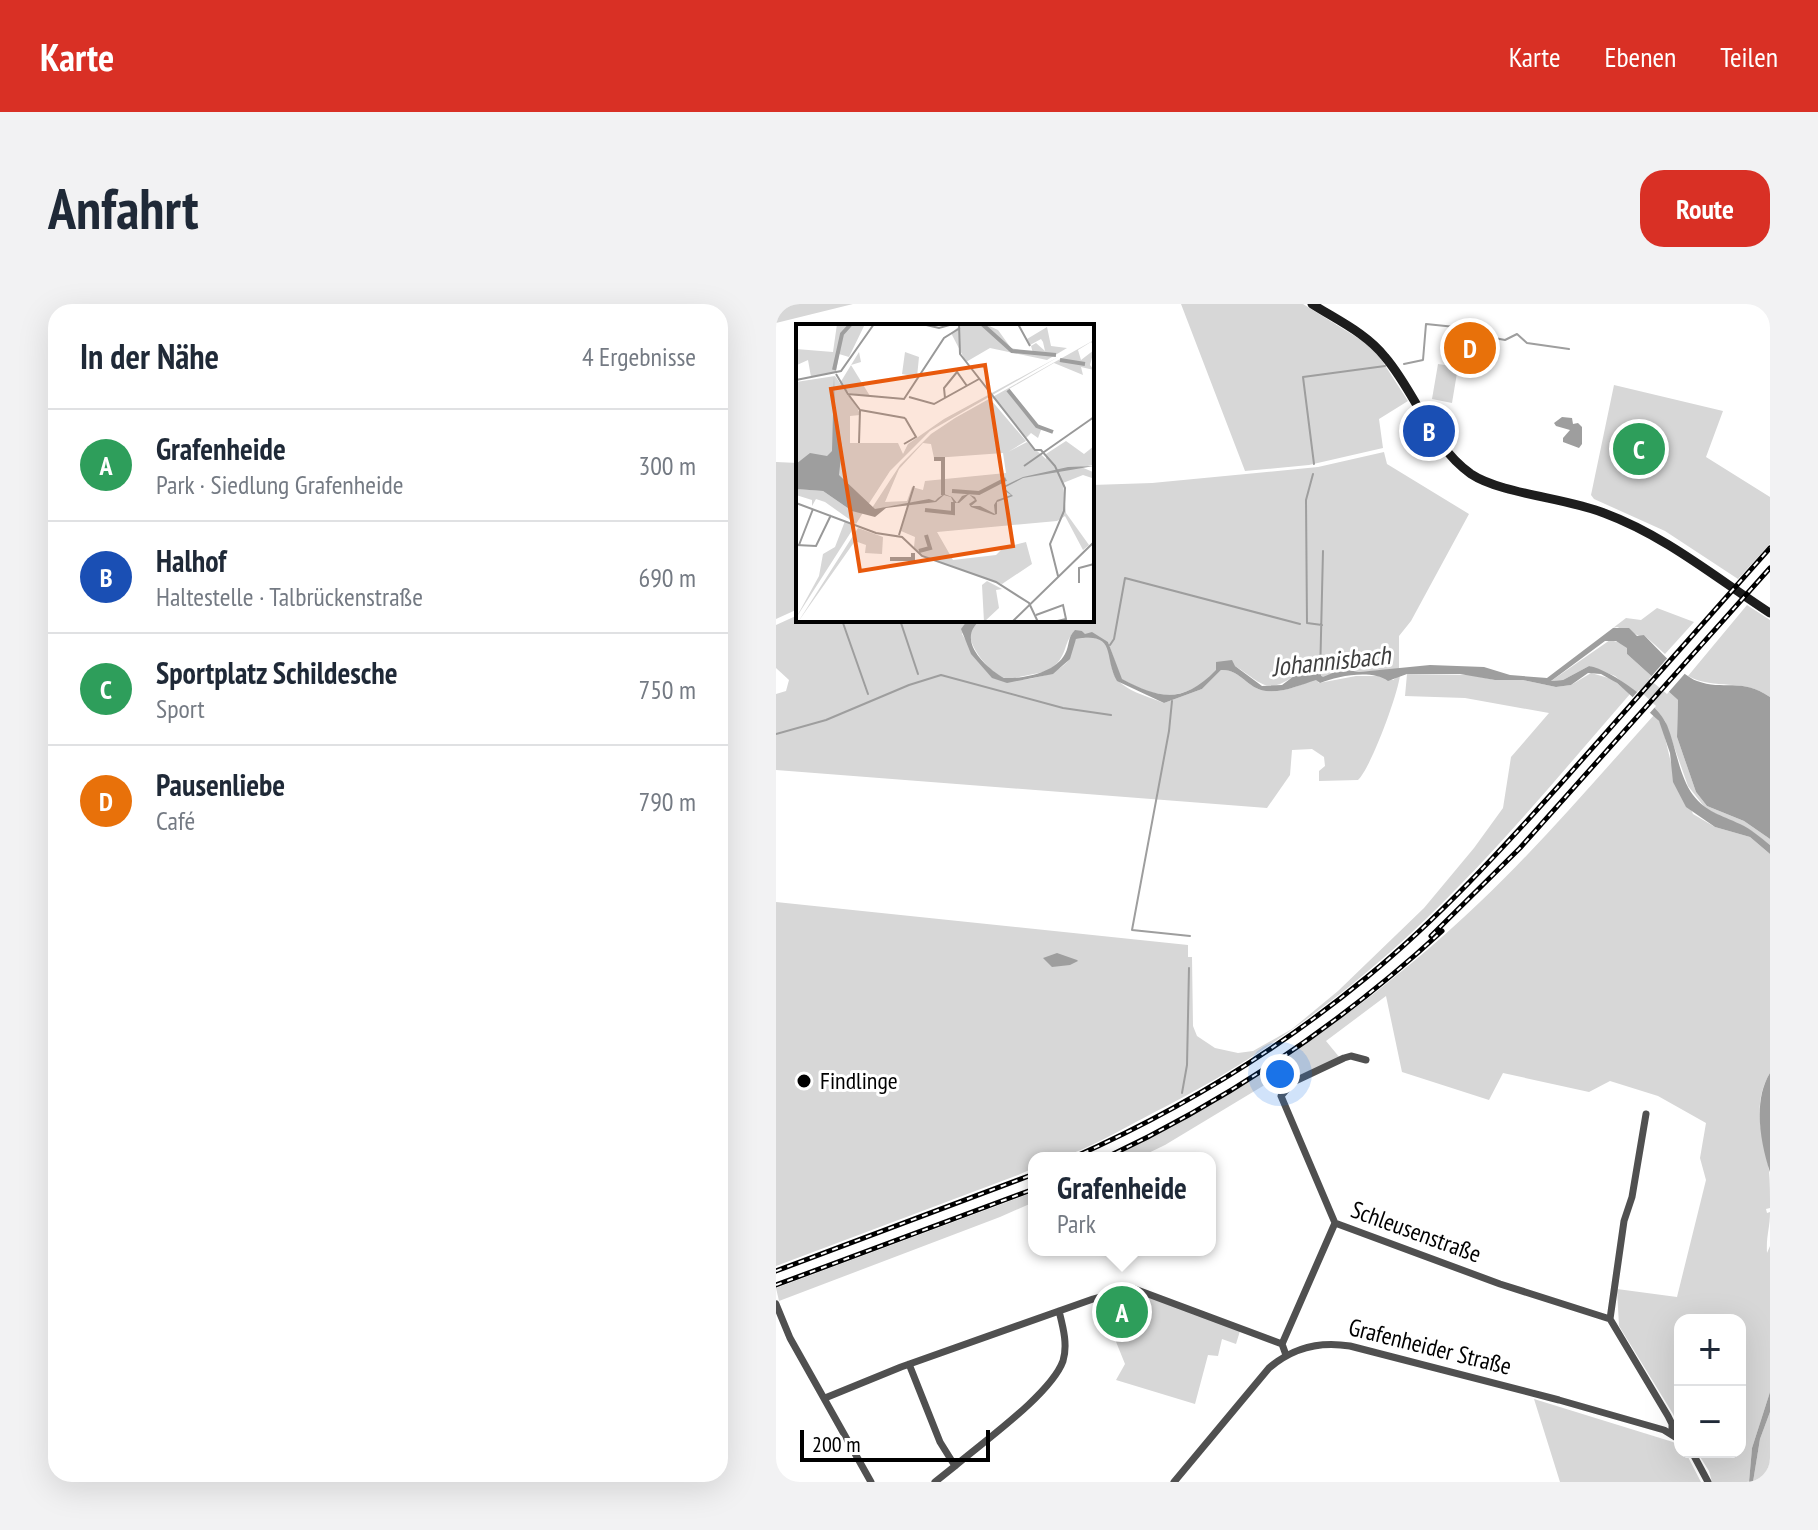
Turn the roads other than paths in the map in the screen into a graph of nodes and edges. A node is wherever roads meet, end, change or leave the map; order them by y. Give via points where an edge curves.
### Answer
1 (1312, 304) edge
2 (1770, 613) edge
3 (1366, 1060) dead end
4 (1646, 1114) dead end
5 (1335, 1223) junction
6 (776, 1304) edge
7 (1059, 1311) junction
8 (1610, 1319) junction
9 (1282, 1344) junction
10 (1286, 1355) junction
11 (909, 1364) junction
12 (825, 1398) junction
13 (1672, 1434) joint
14 (1695, 1458) edge
15 (955, 1466) junction
16 (871, 1482) edge
17 (935, 1482) edge
18 (1174, 1482) edge
19 (1708, 1482) edge

1 - 2 main road via 1383,354 1447,450 1472,475 1615,517 1685,554
3 - 5 street via 1344,1058 1293,1082 1281,1096
4 - 8 street
5 - 8 street, Schleusenstraße
5 - 9 street, Schleusenstraße
6 - 12 street
7 - 9 street via 1132,1288
7 - 11 street
7 - 15 street via 1065,1351 1055,1375
8 - 13 street via 1668,1416
9 - 10 street
10 - 13 street, Grafenheider Straße via 1324,1344 1350,1346
10 - 18 street, Grafenheider Straße via 1264,1372
11 - 12 street
11 - 15 street
12 - 16 street
14 - 19 street
15 - 17 street

